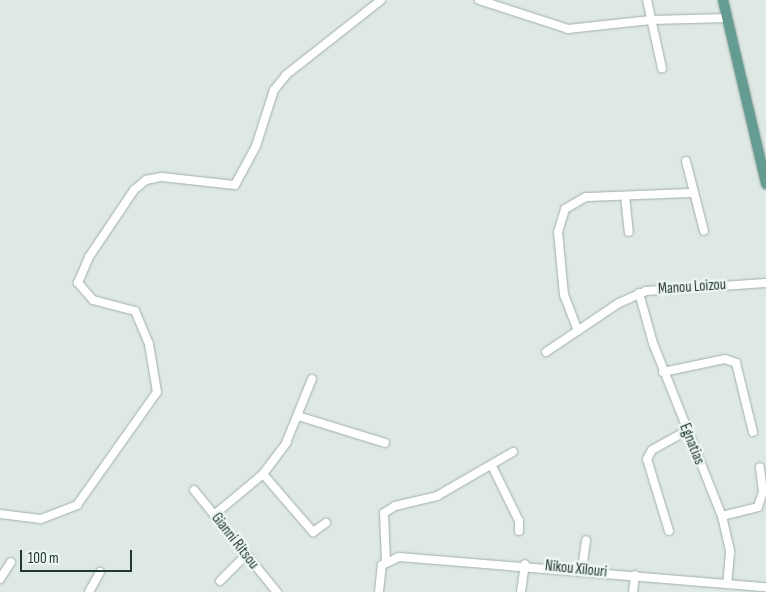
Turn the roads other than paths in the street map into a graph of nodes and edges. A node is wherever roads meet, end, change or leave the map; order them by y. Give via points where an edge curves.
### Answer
1 (381, 0) edge
2 (647, 0) edge
3 (723, 0) edge
4 (485, 1) edge
5 (728, 18) junction
6 (651, 20) junction
7 (662, 68) dead end
8 (686, 161) dead end
9 (766, 184) edge
10 (692, 193) junction
11 (625, 196) junction
12 (704, 231) dead end
13 (629, 232) dead end
14 (766, 283) edge
15 (639, 293) junction
16 (578, 331) junction
17 (546, 352) dead end
18 (664, 372) junction
19 (312, 379) dead end
20 (298, 416) junction
21 (686, 431) junction
22 (753, 432) dead end
23 (385, 444) dead end
24 (513, 452) dead end
25 (492, 466) junction
26 (760, 467) dead end
27 (263, 474) junction
28 (194, 490) dead end
29 (0, 514) edge
30 (214, 515) junction
31 (722, 516) junction
32 (326, 522) dead end
33 (519, 531) dead end
34 (669, 531) dead end
35 (586, 540) dead end
36 (245, 556) junction
37 (386, 561) junction
38 (11, 562) dead end
39 (525, 564) junction
40 (582, 569) junction
41 (100, 572) dead end
42 (635, 575) junction
43 (0, 579) edge
44 (220, 581) dead end
45 (727, 584) junction
46 (766, 587) edge
47 (89, 592) edge
48 (277, 592) edge
49 (379, 592) edge
50 (521, 592) edge
51 (633, 592) edge

1 - 29 street via 280,83 240,181 224,185 162,177 146,180 134,190 89,257 78,283 93,300 135,311 149,344 156,392 77,505 41,519
2 - 6 street
3 - 5 main road
4 - 6 street via 568,29
5 - 6 street
5 - 9 main road
6 - 7 street
8 - 10 street
10 - 11 street
10 - 12 street
11 - 13 street
11 - 16 street via 586,197 574,202 560,219 564,295
14 - 15 street, Manou Loizou via 672,286
15 - 16 street, Manou Loizou
15 - 18 street, Egnatias
16 - 17 street, Manou Loizou
18 - 21 street, Egnatias
18 - 22 street via 725,358 736,362
19 - 20 street
20 - 23 street
20 - 27 street via 286,443
21 - 31 street, Egnatias
21 - 34 street via 652,450 647,459
24 - 25 street
25 - 33 street via 519,521
25 - 37 street via 437,496 395,506 384,513
26 - 31 street via 763,492 758,506
27 - 30 street
27 - 32 street via 313,532
28 - 30 street, Gianni Ritsou
30 - 36 street, Gianni Ritsou
31 - 45 street, Egnatias via 730,552
35 - 40 street
36 - 44 street
36 - 48 street, Gianni Ritsou
37 - 39 street, Nikou Xilouri via 399,557
37 - 49 street
38 - 43 street
39 - 40 street, Nikou Xilouri
39 - 50 street
40 - 42 street, Nikou Xilouri
41 - 47 street
42 - 45 street, Nikou Xilouri
42 - 51 street
45 - 46 street, Nikou Xilouri

